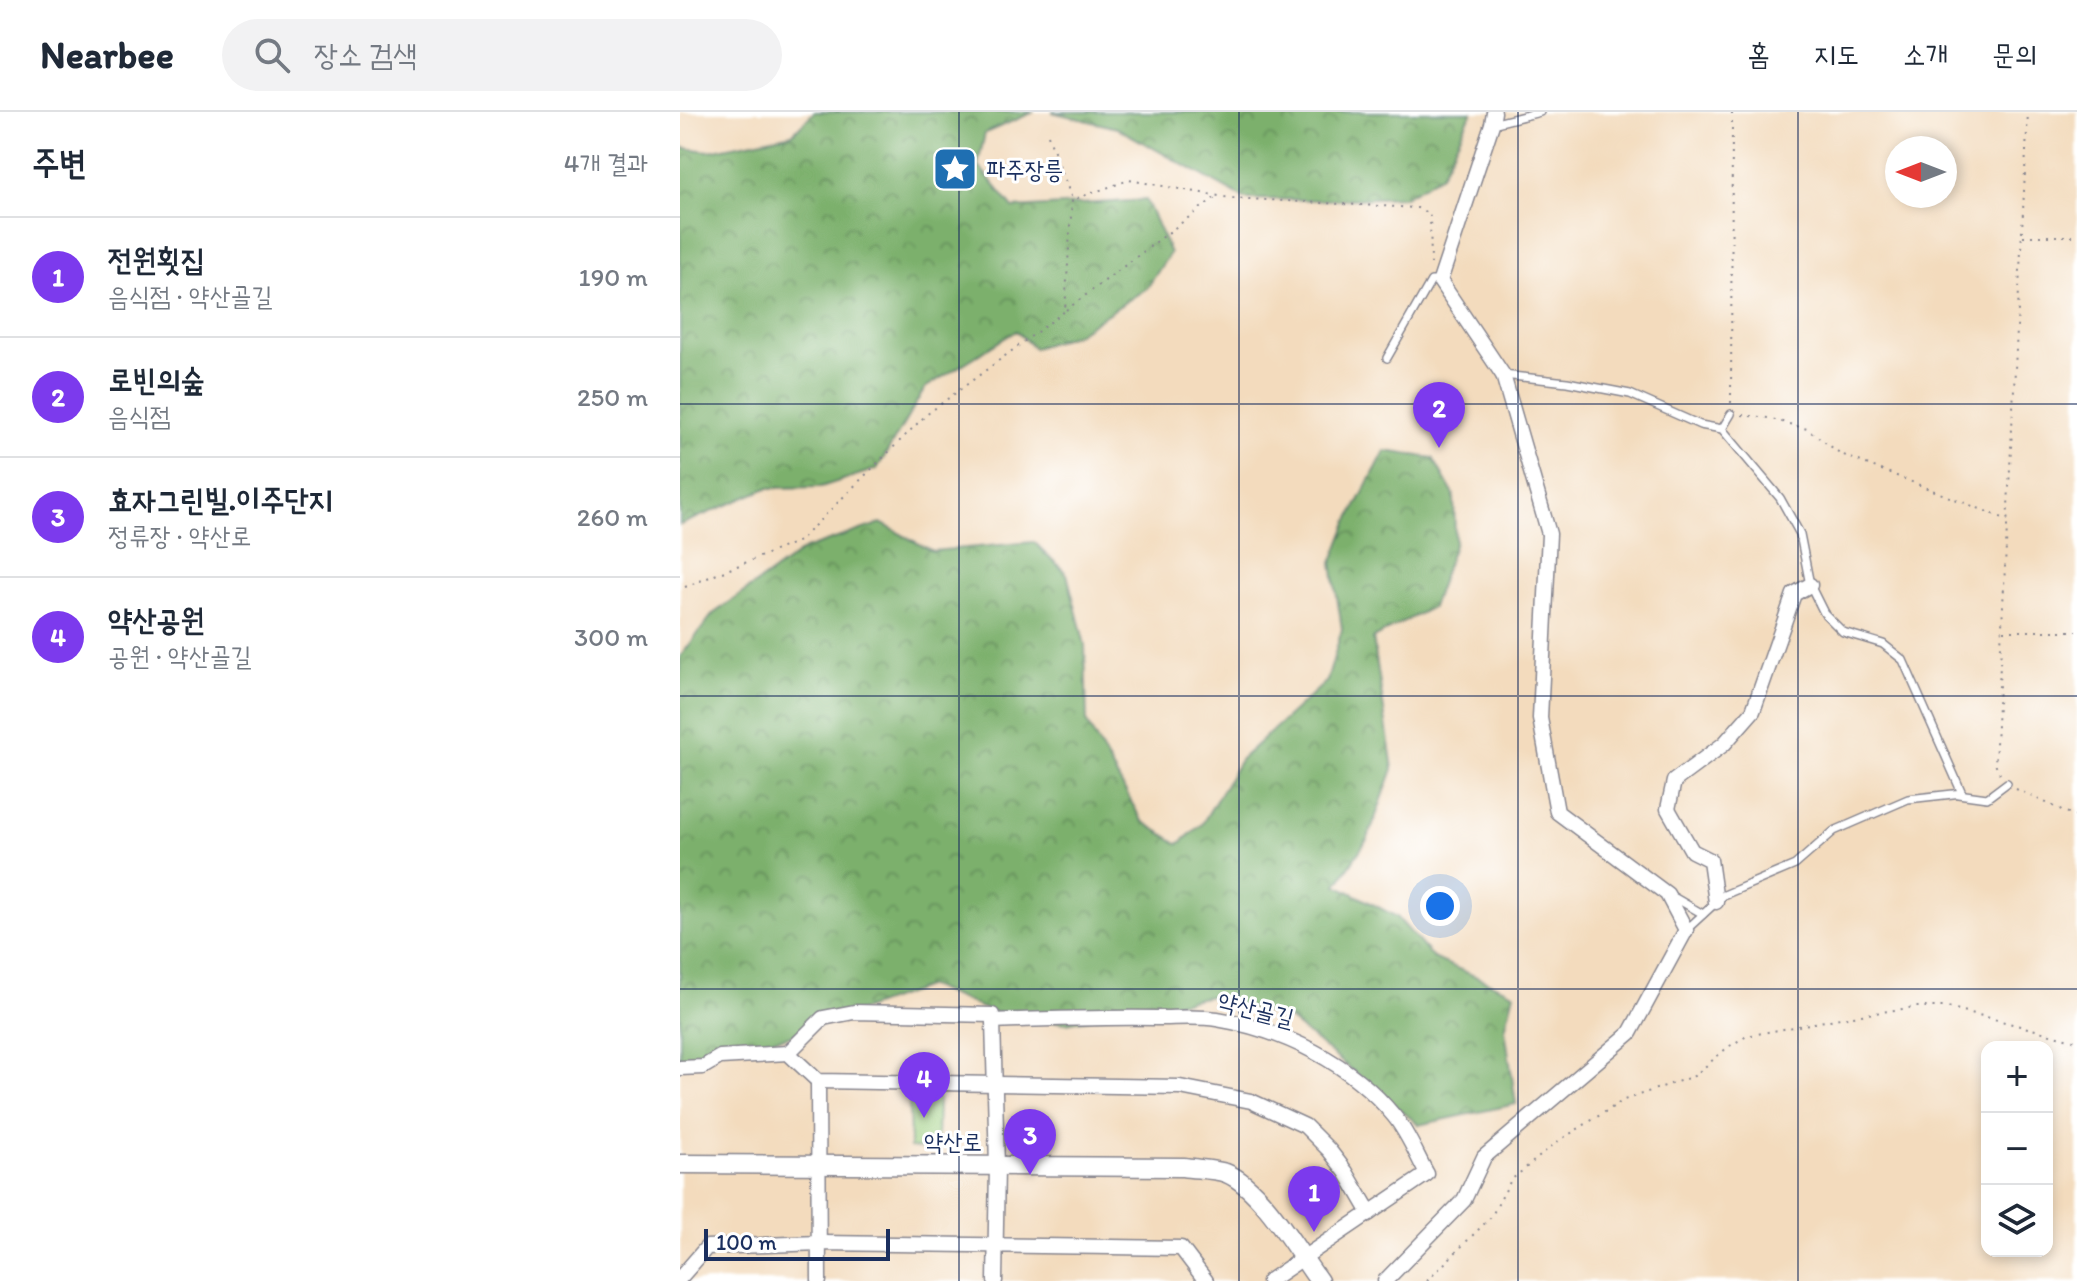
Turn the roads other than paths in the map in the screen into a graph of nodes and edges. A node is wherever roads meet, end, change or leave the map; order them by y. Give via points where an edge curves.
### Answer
1 (1540, 112) edge
2 (1493, 118) edge
3 (1436, 281) junction
4 (1387, 358) dead end
5 (1503, 375) junction
6 (1731, 414) road end
7 (1722, 429) junction
8 (1810, 585) junction
9 (2007, 783) road end
10 (1955, 794) junction
11 (1667, 894) junction
12 (1716, 902) junction
13 (1703, 914) junction
14 (1686, 930) junction
15 (993, 1021) junction
16 (788, 1053) junction
17 (680, 1068) edge
18 (818, 1081) junction
19 (995, 1085) junction
20 (680, 1164) edge
21 (817, 1165) junction
22 (997, 1166) junction
23 (1370, 1213) junction
24 (820, 1243) junction
25 (995, 1245) junction
26 (1302, 1257) junction
27 (681, 1279) edge
28 (819, 1281) edge
29 (995, 1281) edge
30 (1206, 1281) edge
31 (1269, 1281) edge
32 (1319, 1281) edge
33 (1385, 1281) edge

1 - 2 lane
2 - 3 street
3 - 4 lane
3 - 5 street
5 - 7 lane via 1630,394 1700,425
5 - 11 street via 1549,534 1540,718 1557,812
6 - 7 lane
7 - 8 lane via 1780,498 1800,534
8 - 10 lane via 1824,613 1843,632 1883,644 1903,660 1962,793
8 - 12 street via 1794,594 1753,711 1724,744 1674,781 1668,809 1692,851 1710,860
9 - 10 lane via 1987,798
10 - 12 lane via 1908,799 1834,831 1795,865
11 - 13 lane
11 - 14 street
12 - 13 lane
13 - 14 lane
14 - 33 street via 1630,1033 1484,1157 1464,1200
15 - 16 street, 약산골길 via 992,1015 854,1012 823,1018
15 - 19 street
15 - 23 street, 약산골길 via 1215,1018 1306,1047 1378,1098 1397,1119 1427,1174
16 - 17 street via 720,1057 703,1067
16 - 18 street
18 - 19 street
18 - 21 street
19 - 22 street
19 - 23 street via 1180,1087 1251,1101 1305,1126 1346,1172
20 - 21 street, 약산로
21 - 22 street, 약산로
21 - 24 street
22 - 25 street
22 - 26 street, 약산로 via 1183,1167 1226,1173 1269,1211
23 - 26 street, 약산골길
24 - 25 street
24 - 27 street via 707,1247
24 - 28 street
25 - 29 street
25 - 30 street via 1181,1248
26 - 31 street, 약산골길
26 - 32 street, 약산로

